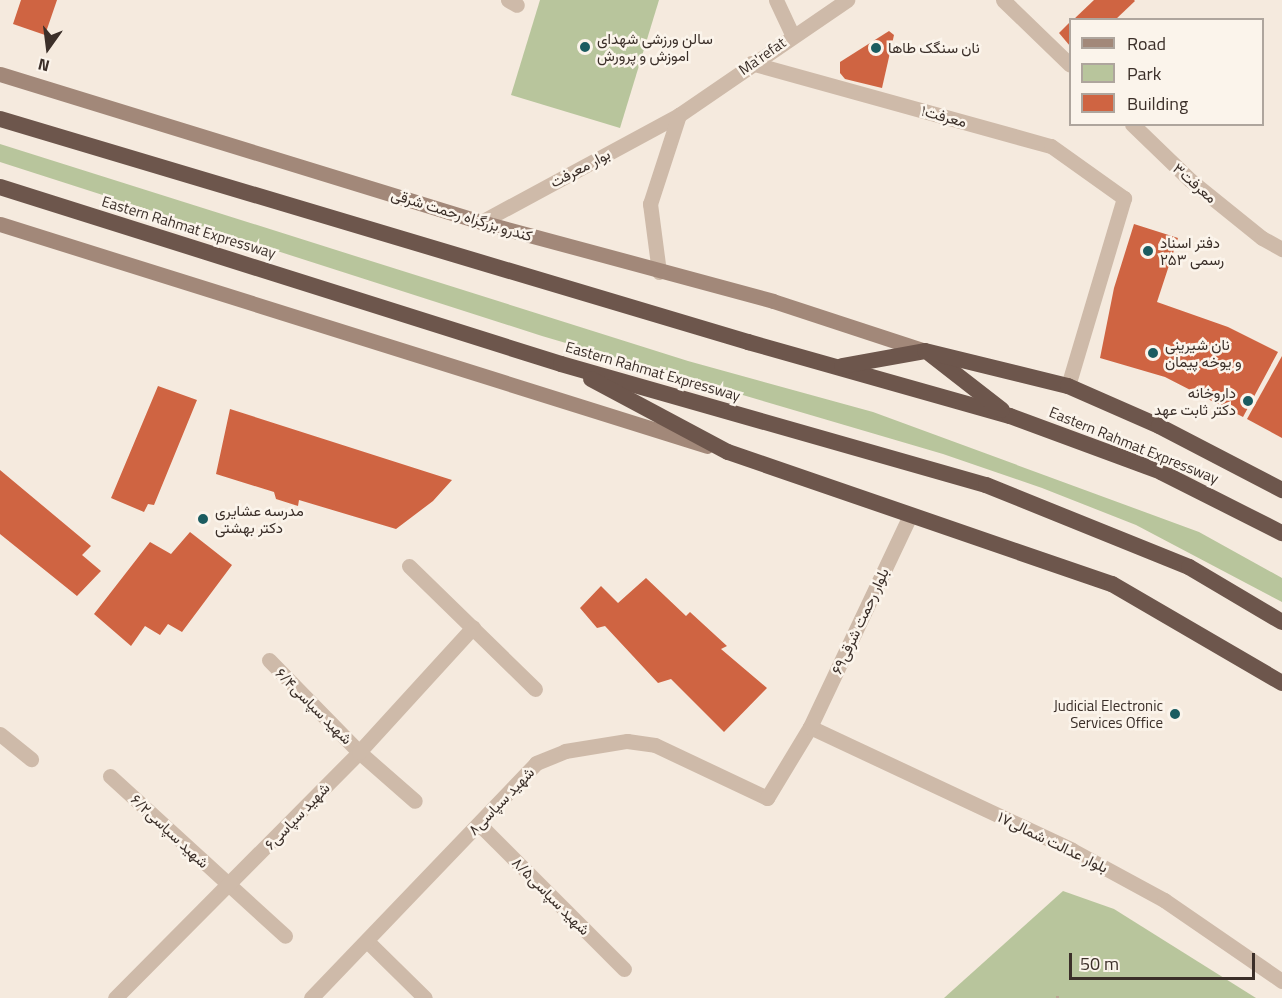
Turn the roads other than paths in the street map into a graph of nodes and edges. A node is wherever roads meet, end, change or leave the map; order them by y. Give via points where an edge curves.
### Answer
1 (776, 0) edge
2 (847, 0) edge
3 (1003, 0) edge
4 (792, 34) junction
5 (751, 63) junction
6 (1069, 63) edge
7 (0, 74) edge
8 (679, 115) junction
9 (0, 119) edge
10 (1134, 126) edge
11 (0, 188) edge
12 (481, 222) junction
13 (0, 224) edge
14 (1282, 249) edge
15 (659, 272) junction
16 (925, 351) junction
17 (561, 364) junction
18 (837, 367) junction
19 (1068, 386) junction
20 (1010, 416) junction
21 (728, 452) junction
22 (1282, 490) edge
23 (910, 515) junction
24 (1282, 533) edge
25 (409, 566) dead end
26 (1282, 622) edge
27 (473, 627) junction
28 (269, 660) dead end
29 (1282, 683) edge
30 (536, 689) dead end
31 (810, 727) junction
32 (0, 734) edge
33 (359, 752) junction
34 (31, 759) dead end
35 (110, 776) dead end
36 (416, 801) dead end
37 (479, 824) junction
38 (229, 886) junction
39 (285, 936) dead end
40 (367, 940) junction
41 (624, 969) dead end
42 (1282, 981) edge
43 (115, 998) edge
44 (311, 998) edge
45 (425, 998) edge

1 - 4 street
2 - 4 street, Ma'refat
3 - 6 street
4 - 5 street, Ma'refat
5 - 8 street, Ma'refat
5 - 19 street, معرفت۱ via 1051,146 1124,198
7 - 12 main road, کندرو بزرگراه رحمت شرقی
8 - 12 street, بوار معرفت
8 - 15 street via 651,204
9 - 18 highway, Eastern Rahmat Expressway
10 - 14 street, معرفت۳ via 1190,180 1262,238
11 - 17 highway, Eastern Rahmat Expressway
12 - 15 main road, کندرو بزرگراه رحمت شرقی
13 - 21 main road
15 - 16 main road, کندرو بزرگراه رحمت شرقی via 773,301
16 - 18 highway
16 - 19 highway
16 - 20 highway
17 - 21 highway
17 - 26 highway, Eastern Rahmat Expressway via 986,485 1189,567
18 - 20 highway, Eastern Rahmat Expressway
19 - 22 highway via 1159,426
20 - 24 highway, Eastern Rahmat Expressway via 1161,472
21 - 23 highway
23 - 29 highway via 1112,584
23 - 31 street, بلوار رحمت شرقی۶۹
25 - 27 street
27 - 30 street
27 - 33 street, شهید سپاسی۶
28 - 33 street, شهید سپاسی۶/۴
31 - 37 street, شهید سپاسی۸ via 767,798 655,745 599,743 536,763
31 - 42 street, بلوار عدالت شمالی۱۷ via 1072,850 1164,900
32 - 34 street
33 - 36 street, شهید سپاسی۶/۴
33 - 38 street, شهید سپاسی۶
35 - 38 street, شهید سپاسی۶/۲
37 - 40 street, شهید سپاسی۸
37 - 41 street, شهید سپاسی۸/۵
38 - 39 street, شهید سپاسی۶/۲
38 - 43 street, شهید سپاسی۶
40 - 44 street, شهید سپاسی۸
40 - 45 street

